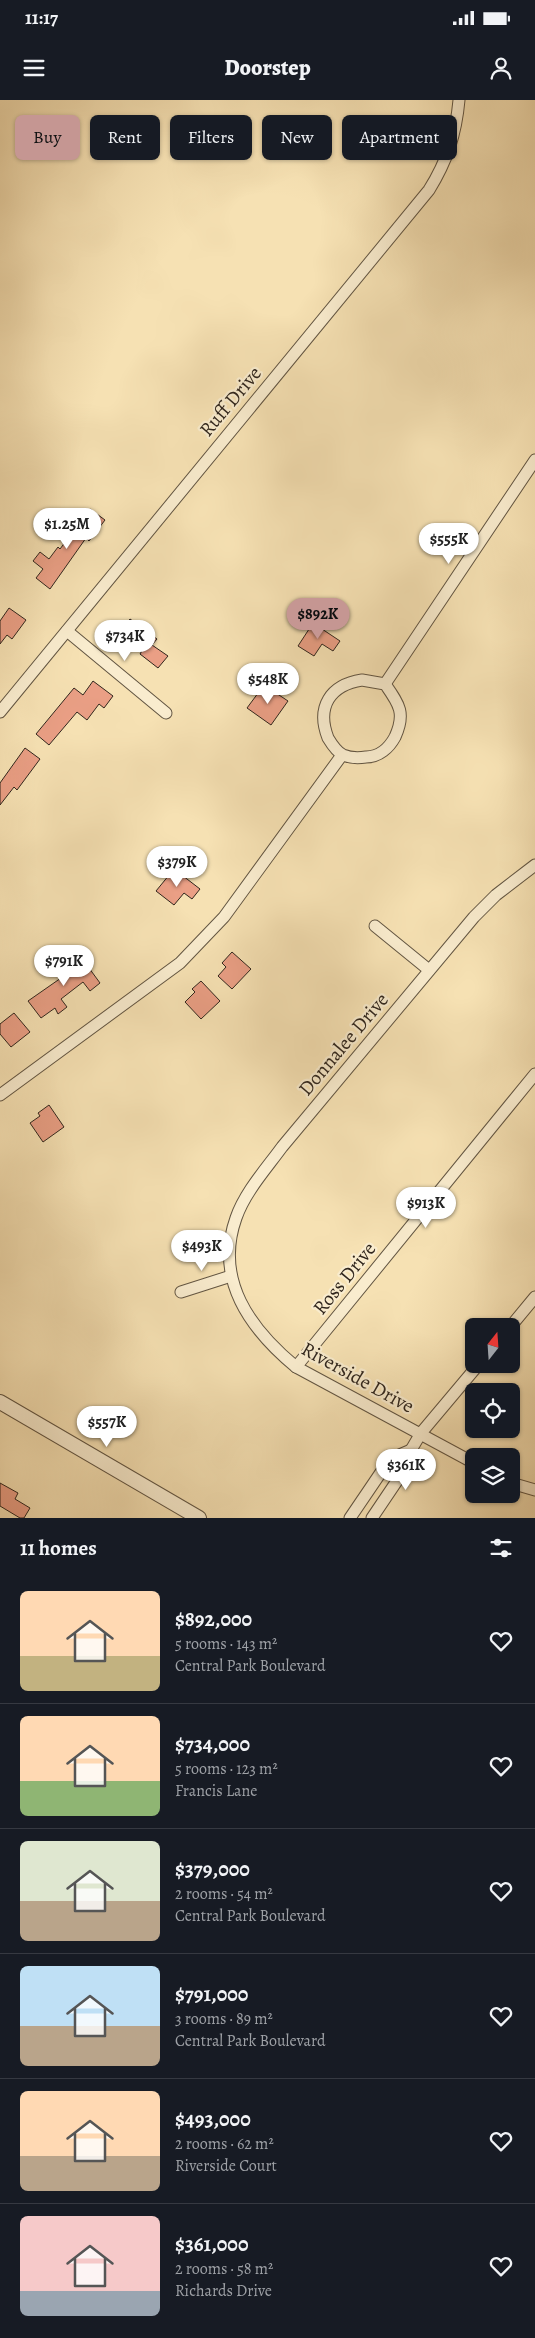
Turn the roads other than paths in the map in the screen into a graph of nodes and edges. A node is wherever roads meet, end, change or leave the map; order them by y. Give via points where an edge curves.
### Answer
1 (459, 100) edge
2 (535, 460) edge
3 (67, 631) junction
4 (385, 684) junction
5 (0, 712) edge
6 (166, 713) dead end
7 (342, 755) junction
8 (535, 865) edge
9 (374, 926) dead end
10 (428, 970) junction
11 (535, 1074) edge
12 (0, 1095) edge
13 (232, 1276) junction
14 (181, 1292) dead end
15 (535, 1297) edge
16 (518, 1318) edge
17 (296, 1367) junction
18 (472, 1373) edge
19 (0, 1402) edge
20 (421, 1434) junction
21 (411, 1450) junction
22 (465, 1459) edge
23 (520, 1486) edge
24 (535, 1490) edge
25 (199, 1518) edge
26 (350, 1518) edge
27 (372, 1518) edge

1 - 3 street, Ruff Drive via 450,150 430,190
2 - 4 street
3 - 5 street, Ruff Drive
3 - 6 street
4 - 7 street via 398,703 401,723 392,744 369,758
4 - 7 street via 362,680 351,682 334,692 326,704 324,726 330,742
7 - 12 street via 224,917 180,963
8 - 10 street, Donnalee Drive via 474,917
9 - 10 street
10 - 13 street, Donnalee Drive via 260,1177 236,1217 230,1248
11 - 17 street, Ross Drive
13 - 14 street
13 - 17 street, Riverside Drive via 249,1320
15 - 16 street
17 - 20 street, Riverside Drive
18 - 20 street
19 - 25 street
20 - 21 street
20 - 22 street, Riverside Drive
21 - 26 street via 390,1459
21 - 27 street via 407,1466
23 - 24 street

